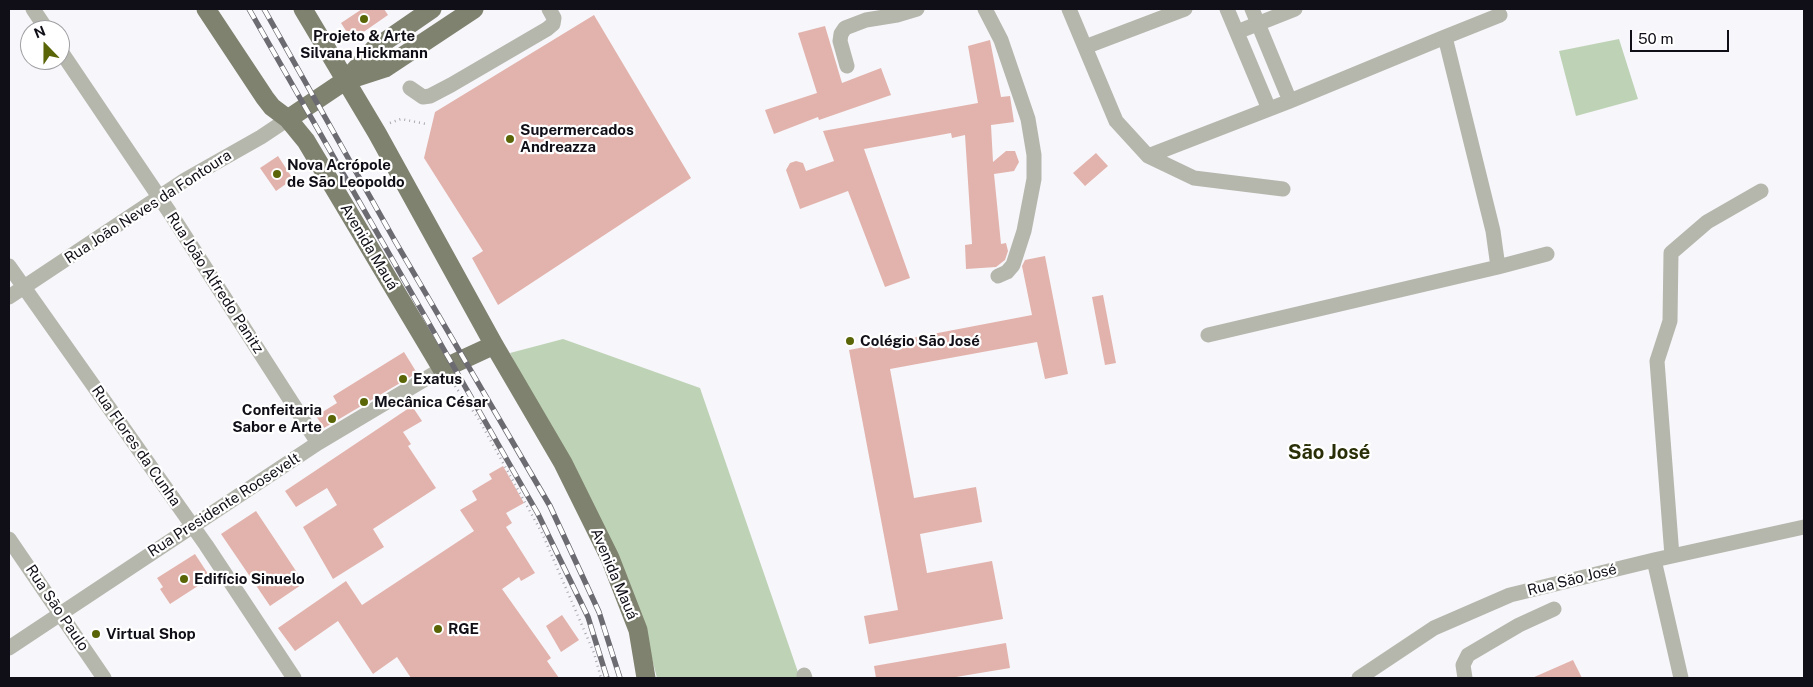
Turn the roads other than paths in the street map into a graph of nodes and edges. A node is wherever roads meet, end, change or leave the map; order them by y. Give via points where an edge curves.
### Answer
1 (32, 9) edge
2 (206, 9) edge
3 (303, 9) edge
4 (432, 9) edge
5 (474, 9) edge
6 (549, 9) edge
7 (917, 9) edge
8 (985, 9) edge
9 (1069, 9) edge
10 (1185, 9) edge
11 (1227, 9) edge
12 (1252, 9) edge
13 (1295, 9) edge
14 (1500, 15) dead end
15 (40, 20) edge
16 (1258, 24) junction
17 (1237, 32) junction
18 (1444, 36) junction
19 (1085, 47) junction
20 (1270, 52) junction
21 (1249, 60) junction
22 (70, 65) edge
23 (847, 66) dead end
24 (346, 80) junction
25 (410, 88) dead end
26 (1290, 101) junction
27 (1269, 109) junction
28 (288, 119) junction
29 (1148, 156) junction
30 (1283, 189) dead end
31 (1761, 191) dead end
32 (160, 197) junction
33 (1547, 254) dead end
34 (9, 266) edge
35 (1498, 267) junction
36 (998, 276) dead end
37 (24, 287) junction
38 (9, 297) edge
39 (1208, 335) dead end
40 (494, 345) junction
41 (442, 369) junction
42 (318, 443) junction
43 (193, 526) junction
44 (1804, 526) edge
45 (9, 539) edge
46 (1672, 556) junction
47 (1654, 560) junction
48 (1554, 609) dead end
49 (60, 613) junction
50 (9, 648) edge
51 (1375, 673) edge
52 (104, 678) edge
53 (294, 678) edge
54 (646, 678) edge
55 (1359, 678) edge
56 (1465, 678) edge
57 (1681, 678) edge

1 - 15 street
2 - 28 main road, Avenida Mauá via 265,98
3 - 24 main road, Avenida Mauá
4 - 24 main road via 374,50
5 - 24 main road via 385,68
6 - 25 street via 554,18 547,29 451,85 423,97
7 - 23 street via 845,28 840,41
8 - 36 street via 1004,48 1028,119 1034,154 1030,206 1021,240 1013,266
9 - 19 street
10 - 19 street
11 - 17 street
12 - 16 street
13 - 16 street
14 - 18 street
16 - 17 street
16 - 20 street
17 - 21 street
18 - 26 street
18 - 35 street via 1493,231
19 - 29 street via 1116,120
20 - 21 street
20 - 26 street
21 - 27 street
22 - 32 street, Rua João Alfredo Panitz
24 - 28 main road
24 - 40 main road, Avenida Mauá
26 - 27 street
27 - 29 street
28 - 32 street, Rua João Neves da Fontoura
28 - 41 main road, Avenida Mauá via 306,140
29 - 30 street via 1194,178
31 - 46 street via 1707,222 1671,253 1670,322 1657,361
32 - 37 street, Rua João Neves da Fontoura
32 - 42 street, Rua João Alfredo Panitz
33 - 35 street
34 - 37 street, Rua Flores da Cunha
35 - 39 street
37 - 38 street, Rua João Neves da Fontoura
37 - 43 street, Rua Flores da Cunha
40 - 41 main road
40 - 54 main road, Avenida Mauá via 563,463 610,558 638,630
41 - 42 street, Rua Presidente Roosevelt
42 - 43 street, Rua Presidente Roosevelt
43 - 49 street, Rua Presidente Roosevelt
43 - 53 street, Rua Flores da Cunha
44 - 46 street, Rua São José
45 - 49 street, Rua São Paulo
46 - 47 street, Rua São José
47 - 51 street, Rua São José via 1510,595 1434,628
47 - 57 street
48 - 56 street via 1468,655 1463,665
49 - 50 street, Rua Presidente Roosevelt
49 - 52 street, Rua São Paulo
51 - 55 street, Rua São José

